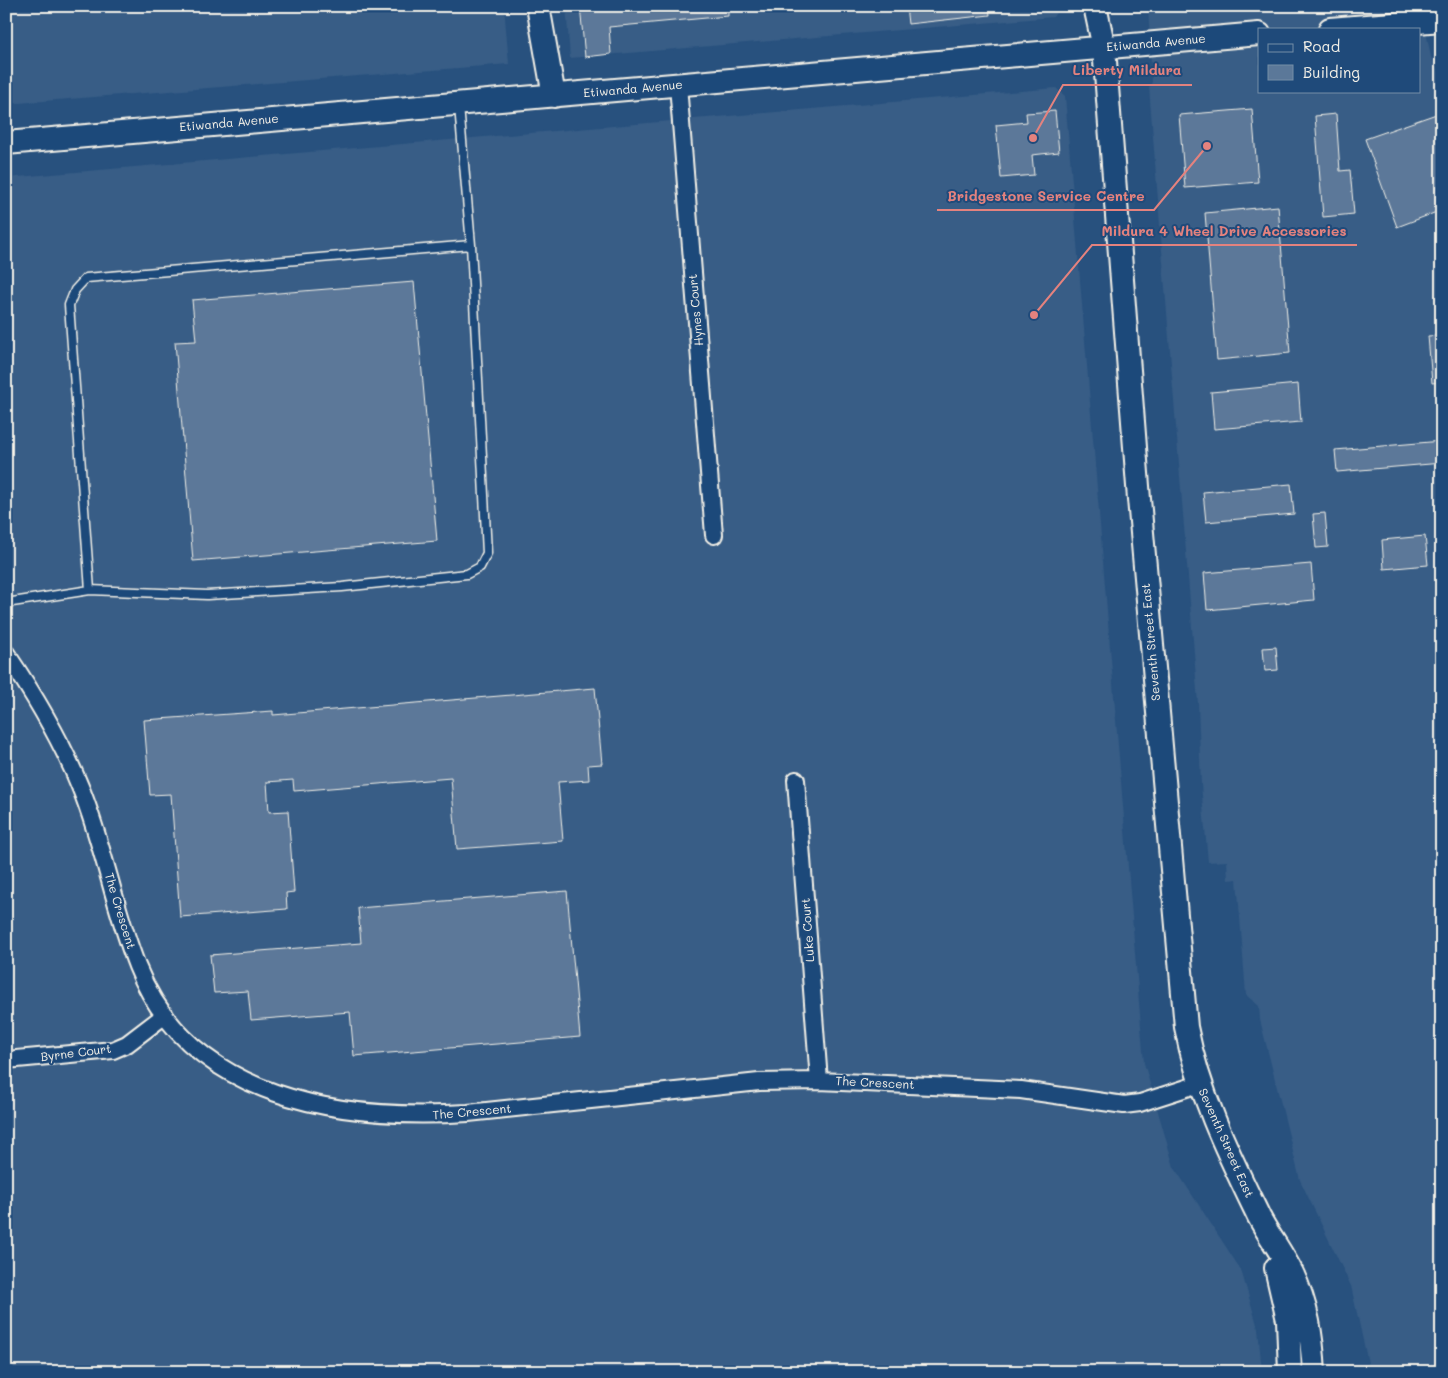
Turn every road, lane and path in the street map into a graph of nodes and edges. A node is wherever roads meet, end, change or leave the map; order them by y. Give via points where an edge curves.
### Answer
1 (536, 6) edge
2 (1095, 6) edge
3 (1110, 6) edge
4 (1410, 14) edge
5 (1442, 20) edge
6 (1335, 28) edge
7 (1258, 34) edge
8 (1104, 48) junction
9 (678, 85) junction
10 (545, 97) junction
11 (459, 104) junction
12 (6, 143) edge
13 (471, 244) junction
14 (714, 535) dead end
15 (90, 590) junction
16 (6, 602) edge
17 (6, 653) edge
18 (796, 780) dead end
19 (165, 1015) junction
20 (6, 1060) edge
21 (819, 1081) junction
22 (1199, 1084) junction
23 (1262, 1222) junction
24 (1290, 1372) edge
25 (1314, 1372) edge

1 - 10 main road
2 - 8 main road
3 - 8 main road
4 - 5 main road
4 - 6 main road
7 - 8 main road, Etiwanda Avenue
8 - 9 main road, Etiwanda Avenue
8 - 22 main road, Seventh Street East via 1179,970 1186,1027
9 - 10 main road, Etiwanda Avenue
9 - 14 street, Hynes Court
10 - 11 main road, Etiwanda Avenue
11 - 12 main road, Etiwanda Avenue
11 - 13 lane
13 - 15 lane via 86,278 75,290 69,305
13 - 15 lane via 487,552 480,567 467,574 342,587 206,594
15 - 16 lane
17 - 19 street, The Crescent via 58,740 81,789 137,966
18 - 21 street, Luke Court
19 - 20 street, Byrne Court via 127,1044 113,1050
19 - 21 street, The Crescent via 185,1038 235,1076 290,1098 372,1114 468,1114 750,1083
21 - 22 street, The Crescent via 1021,1090 1124,1105
22 - 23 main road, Seventh Street East
23 - 24 main road, Seventh Street East via 1283,1291
23 - 25 main road, Seventh Street East via 1292,1273 1305,1308 1312,1338

